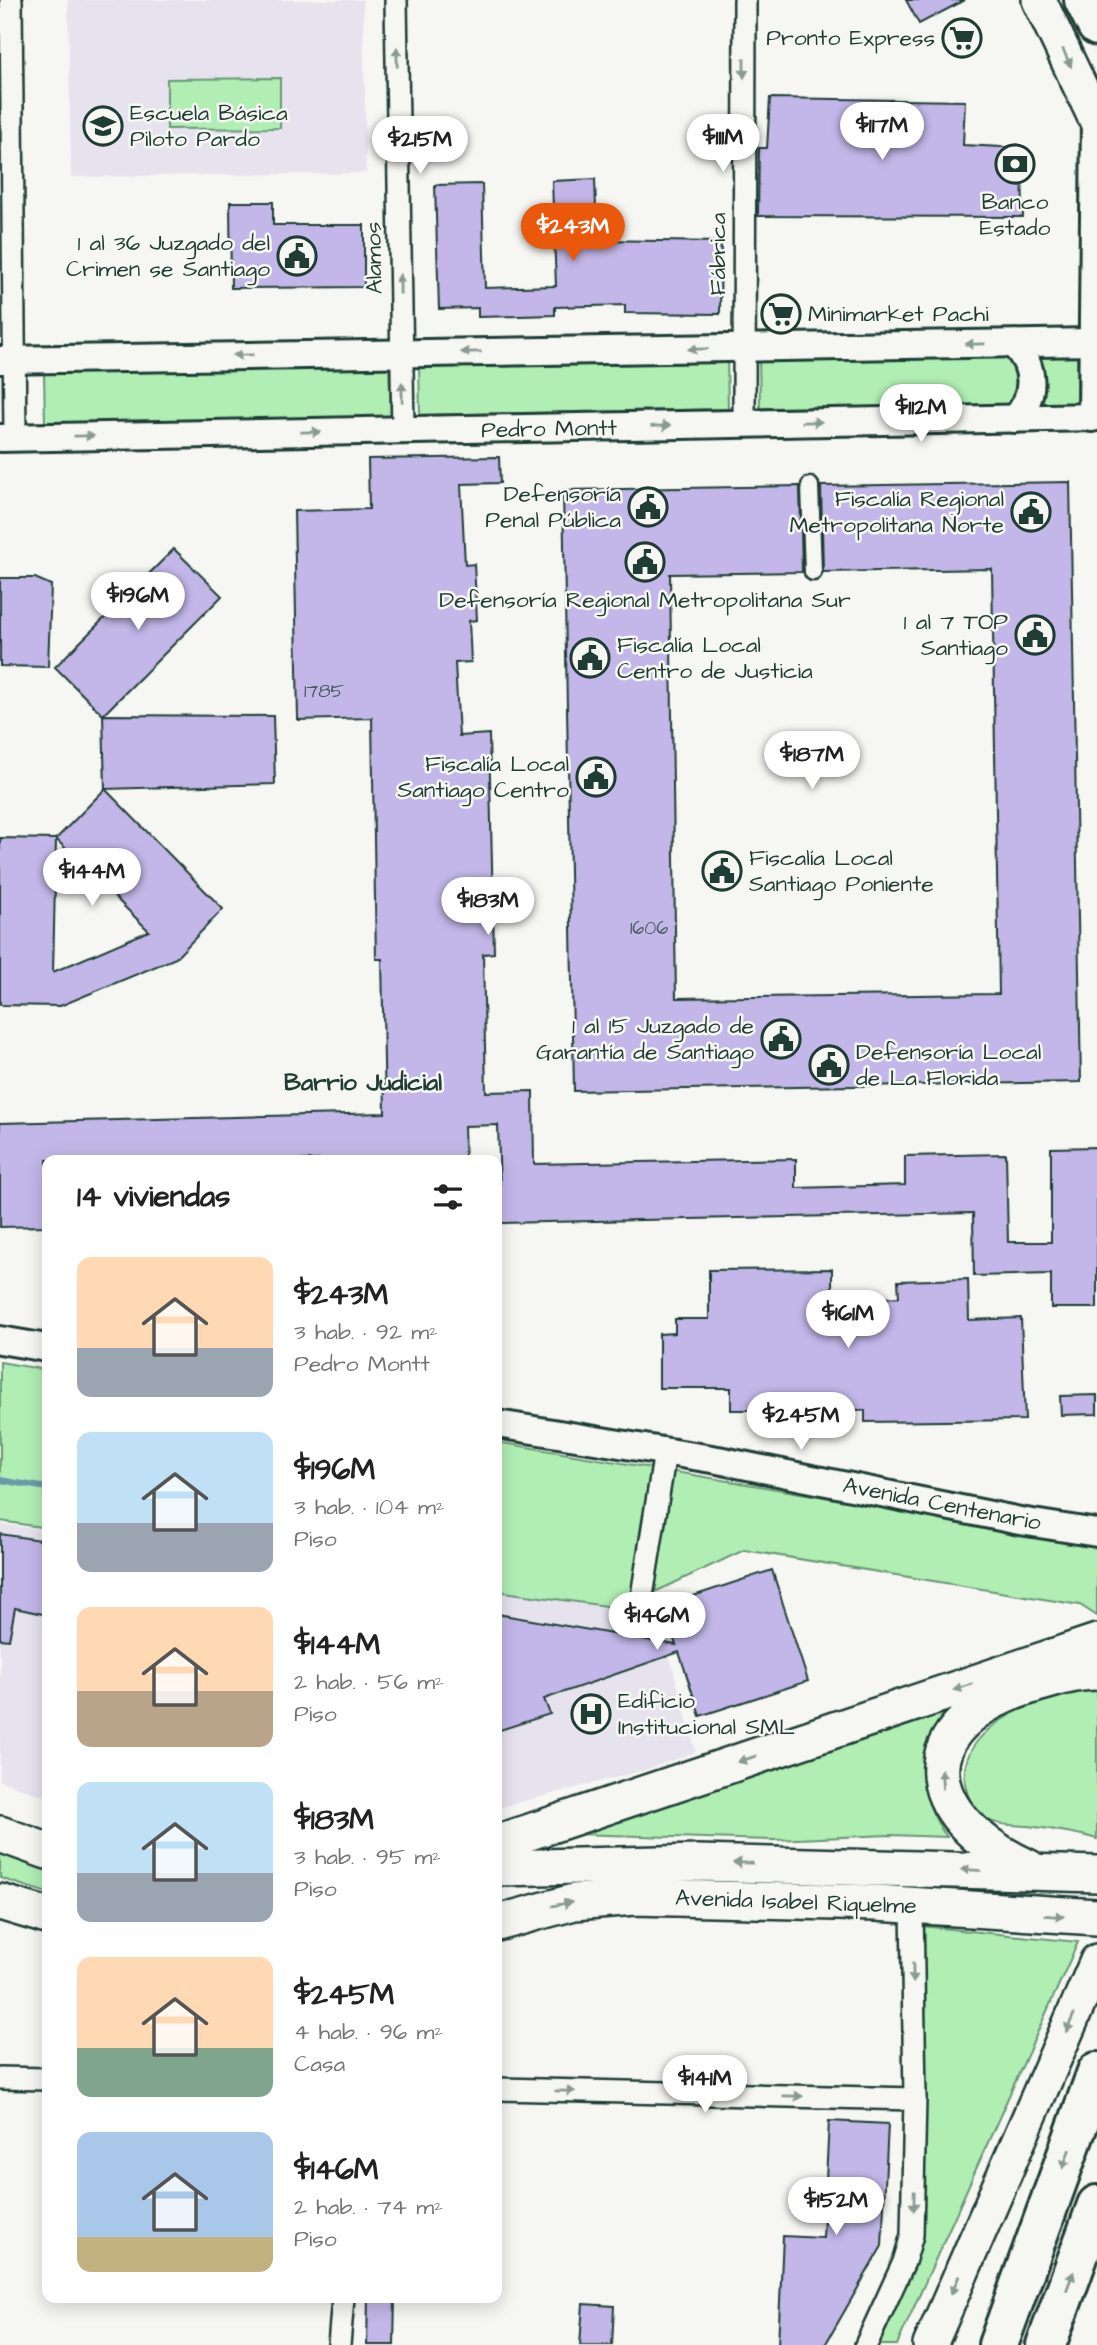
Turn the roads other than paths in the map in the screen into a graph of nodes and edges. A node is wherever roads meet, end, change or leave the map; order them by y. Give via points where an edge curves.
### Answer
1 (11, 0) edge
2 (396, 0) edge
3 (745, 0) edge
4 (1039, 0) edge
5 (1084, 0) edge
6 (1097, 26) edge
7 (1096, 119) edge
8 (1092, 342) junction
9 (1013, 344) junction
10 (744, 348) junction
11 (401, 353) junction
12 (7, 359) edge
13 (1095, 418) edge
14 (1015, 419) junction
15 (744, 424) junction
16 (403, 431) junction
17 (8, 437) edge
18 (810, 486) dead end
19 (813, 572) dead end
20 (0, 1340) edge
21 (42, 1347) edge
22 (502, 1424) edge
23 (666, 1452) junction
24 (1097, 1533) edge
25 (643, 1590) dead end
26 (1097, 1642) edge
27 (1097, 1672) edge
28 (0, 1834) edge
29 (502, 1841) edge
30 (42, 1849) edge
31 (502, 1868) edge
32 (1039, 1873) junction
33 (1097, 1874) edge
34 (0, 1902) edge
35 (912, 1905) junction
36 (42, 1915) edge
37 (1097, 1917) edge
38 (502, 1921) edge
39 (1097, 1961) edge
40 (1097, 2072) edge
41 (0, 2078) edge
42 (42, 2079) edge
43 (502, 2089) edge
44 (915, 2099) junction
45 (1097, 2205) edge
46 (343, 2303) edge
47 (339, 2345) edge
48 (866, 2345) edge
49 (930, 2345) edge
50 (998, 2345) edge
51 (1046, 2345) edge

1 - 12 street
11 -> 2 street, Alamos
3 -> 10 street, Fábrica
4 -> 7 main road
5 - 6 highway
7 - 8 street
8 - 9 street
8 - 13 street
9 -> 10 street
9 - 14 street via 1027,360 1031,377 1029,397
10 -> 11 street
10 - 15 street, Fábrica
11 -> 12 street
16 -> 11 street, Alamos
12 - 17 street
13 - 14 street, Pedro Montt
15 -> 14 street, Pedro Montt
16 -> 15 street, Pedro Montt
17 -> 16 street, Pedro Montt
18 - 19 street
20 - 21 street
22 - 23 street, Avenida Centenario
23 - 24 street, Avenida Centenario
23 - 25 street
26 -> 29 highway
32 -> 27 highway via 996,1851 962,1823 942,1790 943,1759 957,1729 982,1705 1024,1688
28 - 30 highway
32 -> 31 highway, Avenida Isabel Riquelme via 698,1863
32 - 33 highway, Avenida Isabel Riquelme
34 - 36 highway
35 -> 37 highway, Avenida Isabel Riquelme
38 -> 35 highway, Avenida Isabel Riquelme via 549,1906 604,1898
35 -> 44 street
39 -> 49 main road
40 -> 50 highway
41 - 42 street
43 -> 44 street
44 -> 48 street via 912,2235
51 -> 45 highway
46 - 47 street

